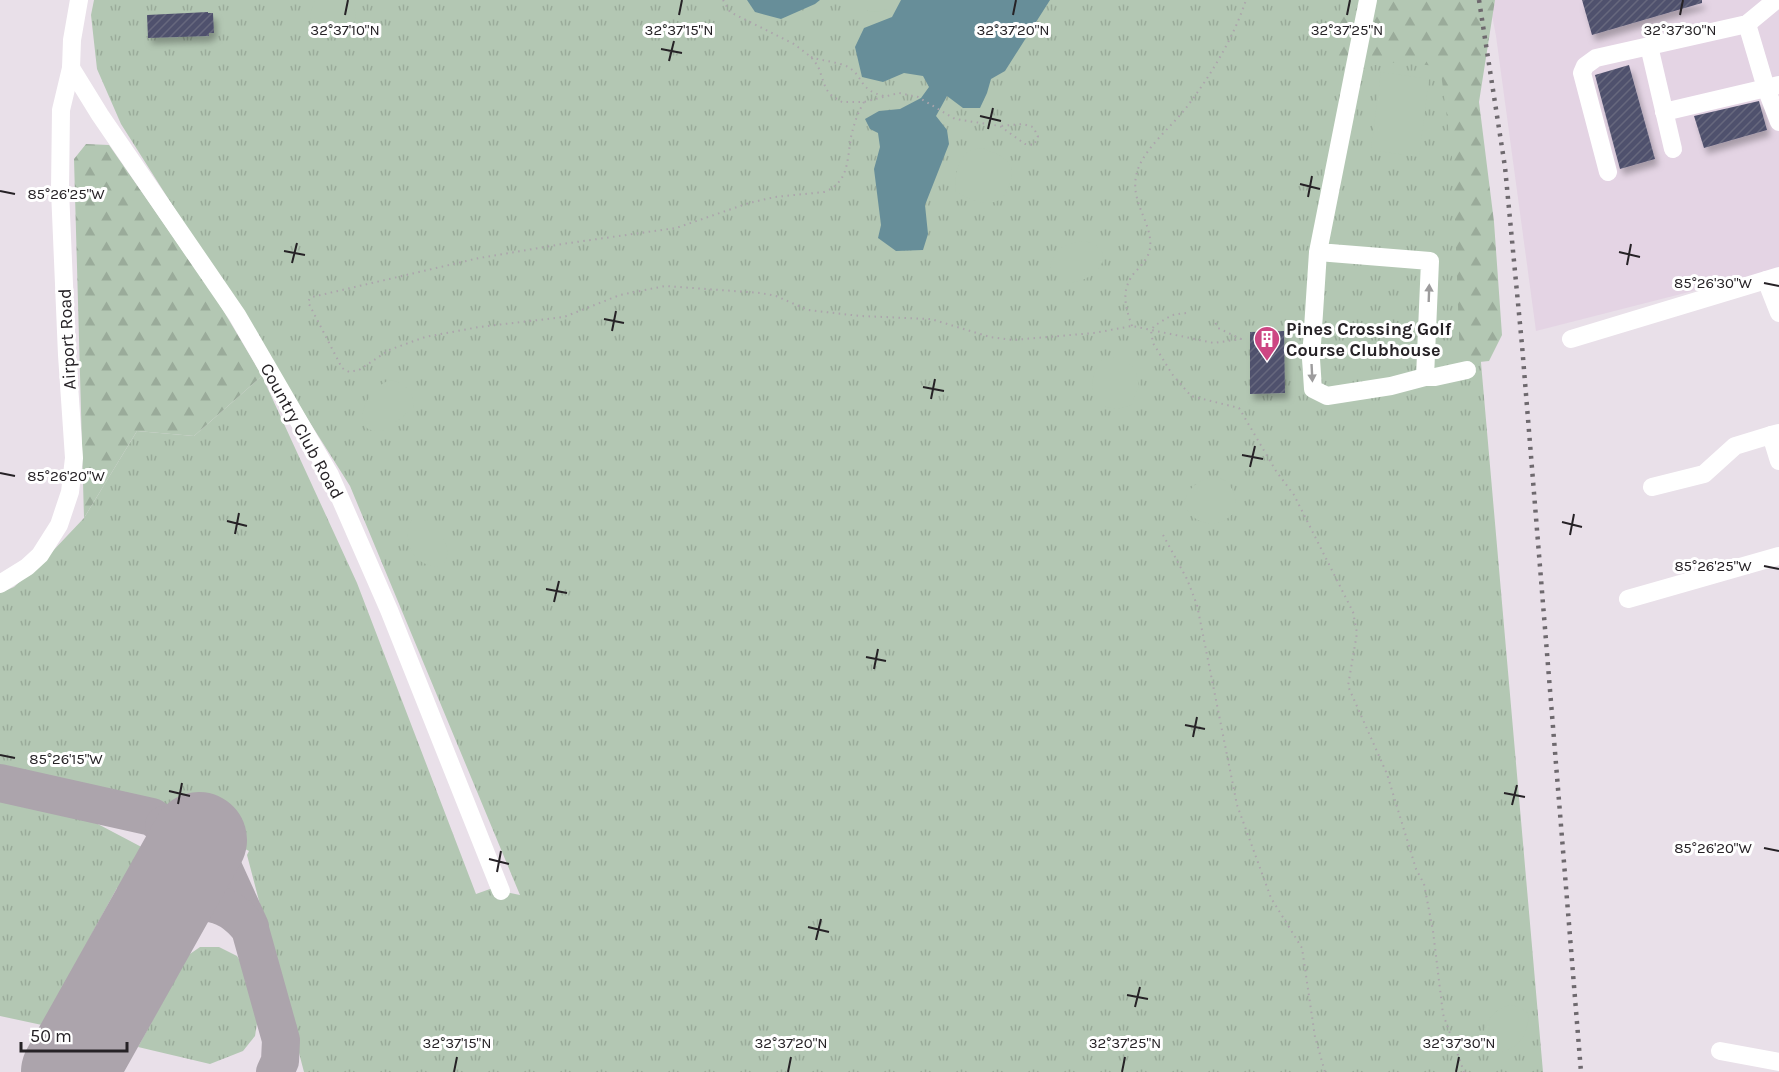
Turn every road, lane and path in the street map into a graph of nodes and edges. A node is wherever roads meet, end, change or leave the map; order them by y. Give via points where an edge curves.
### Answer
1 (79, 0) edge
2 (723, 0) edge
3 (1246, 0) edge
4 (1368, 0) edge
5 (1776, 0) edge
6 (1747, 24) junction
7 (1650, 46) junction
8 (811, 57) junction
9 (71, 68) junction
10 (1772, 86) edge
11 (887, 97) junction
12 (864, 102) junction
13 (1664, 112) junction
14 (1779, 122) edge
15 (1000, 126) junction
16 (1673, 149) dead end
17 (1608, 172) dead end
18 (1318, 252) junction
19 (1773, 278) edge
20 (1186, 313) dead end
21 (1779, 313) edge
22 (1215, 322) dead end
23 (1132, 326) junction
24 (1151, 331) junction
25 (1571, 339) dead end
26 (1467, 370) dead end
27 (1425, 377) junction
28 (1775, 434) edge
29 (1779, 461) edge
30 (1652, 487) dead end
31 (1163, 535) dead end
32 (1779, 556) edge
33 (0, 584) edge
34 (1628, 599) dead end
35 (501, 891) dead end
36 (1720, 1051) dead end
37 (1779, 1062) edge
38 (1325, 1072) edge
39 (1464, 1072) edge

1 - 9 street, Airport Road
2 - 8 path via 730,12
3 - 23 path via 1225,48 1204,81 1138,168 1134,188 1150,245 1144,262 1125,288
4 - 18 street
5 - 6 street
6 - 7 street
6 - 10 street
7 - 13 street
7 - 17 street via 1596,58 1582,73
8 - 11 path via 846,65 862,85
8 - 12 path via 832,96 842,102
9 - 33 street, Airport Road via 61,110 60,190 74,458 70,492 58,525 40,555
9 - 35 street, Country Club Road via 237,315 330,476 389,610
10 - 13 street
10 - 14 street
11 - 12 path
11 - 15 path via 899,93 918,97 955,119
12 - 23 path via 856,115 847,170 839,183 824,192 775,196 676,228 479,258 312,297 308,301 315,320 342,368 349,372 389,350 425,338 564,317 620,295 665,286 761,293 808,310 931,319 1014,340
13 - 16 street
15 - 15 path via 1025,144 1036,143 1038,136 1033,126
27 -> 18 street via 1430,261
18 -> 27 street via 1311,359 1313,389 1327,396
19 - 21 street
19 - 25 street
20 - 24 path via 1165,318
22 - 24 path via 1218,328 1241,339 1215,343
23 - 24 path
24 - 39 path via 1153,343 1172,374 1191,396 1239,408 1246,417 1275,471 1294,495 1353,612 1357,633 1348,686 1387,774 1424,884 1443,1014
26 - 27 street
28 - 29 street
28 - 30 street via 1735,446 1704,474
31 - 38 path via 1197,605 1237,805 1271,898 1302,948
32 - 34 street
36 - 37 street

